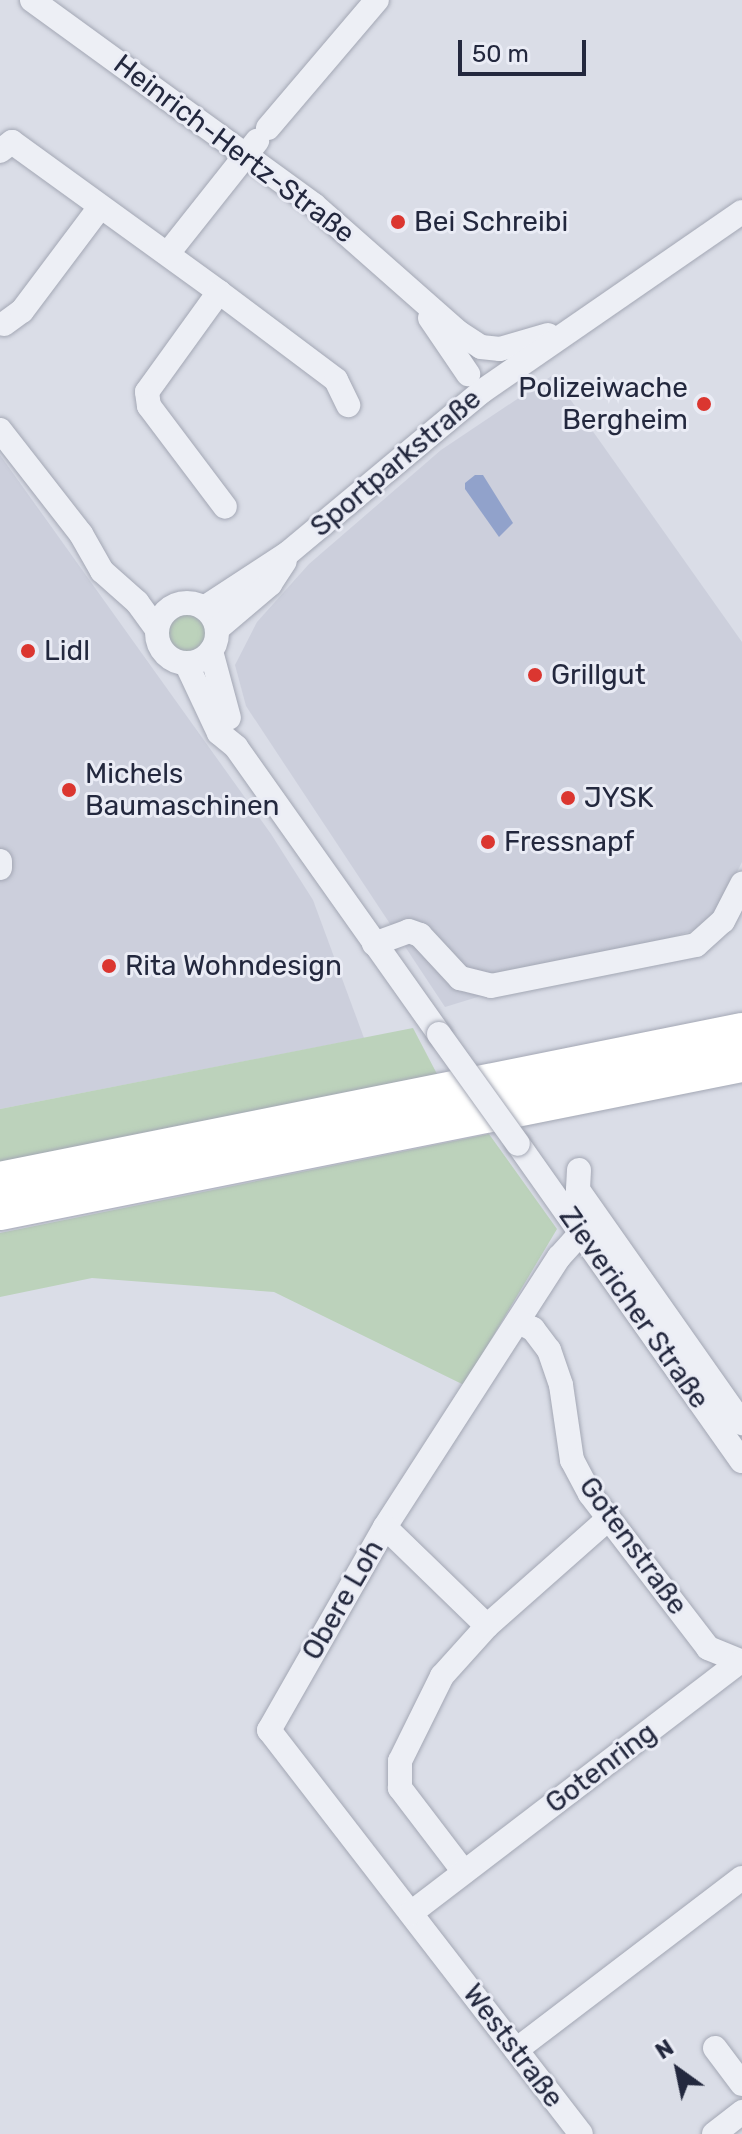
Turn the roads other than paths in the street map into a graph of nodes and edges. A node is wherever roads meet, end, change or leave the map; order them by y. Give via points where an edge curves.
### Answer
1 (32, 0) edge
2 (377, 0) edge
3 (259, 139) junction
4 (0, 151) edge
5 (100, 207) junction
6 (742, 212) edge
7 (169, 252) junction
8 (219, 292) junction
9 (426, 308) junction
10 (4, 324) dead end
11 (566, 331) junction
12 (468, 374) dead end
13 (348, 405) dead end
14 (0, 430) edge
15 (225, 507) dead end
16 (81, 534) junction
17 (179, 604) junction
18 (210, 629) junction
19 (157, 630) junction
20 (186, 663) junction
21 (236, 747) junction
22 (0, 861) edge
23 (0, 868) edge
24 (742, 884) edge
25 (374, 944) junction
26 (742, 1031) edge
27 (742, 1064) edge
28 (579, 1170) dead end
29 (0, 1180) edge
30 (0, 1212) edge
31 (580, 1234) junction
32 (519, 1322) junction
33 (740, 1416) edge
34 (742, 1461) edge
35 (608, 1519) junction
36 (385, 1527) junction
37 (487, 1626) junction
38 (740, 1663) edge
39 (464, 1872) junction
40 (742, 1878) edge
41 (411, 1913) junction
42 (446, 1958) joint
43 (715, 2048) dead end
44 (516, 2050) junction
45 (742, 2084) edge
46 (742, 2112) edge
47 (581, 2134) edge
48 (714, 2134) edge

1 - 3 street, Heinrich-Hertz-Straße
2 - 3 street
3 - 7 street
3 - 9 street, Heinrich-Hertz-Straße
4 - 5 street via 12,142
5 - 7 street
5 - 10 street via 22,311
6 - 11 street, Sportparkstraße
7 - 8 street
8 - 13 street via 336,380
8 - 15 street via 147,392 149,406
9 - 11 street, Heinrich-Hertz-Straße via 481,347 500,349
9 - 12 street, Heinrich-Hertz-Straße
11 - 18 street, Sportparkstraße via 426,434 288,553 270,584
14 - 16 street
16 - 17 street via 149,591
16 - 19 street via 102,571 137,602
17 - 18 street
17 - 19 street via 164,613
18 - 20 street
18 - 21 street
19 - 20 street via 164,653
20 - 21 street, Zievericher Straße via 219,733
21 - 25 street, Zievericher Straße
22 - 23 street
24 - 25 street via 723,921 696,945 491,986 460,978 420,935 409,931
25 - 31 street, Zievericher Straße, bridge
26 - 29 highway
27 - 30 highway
28 - 33 street, Zievericher Straße via 578,1190
31 - 32 street, Obere Loh
31 - 34 street, Zievericher Straße
32 - 35 street, Gotenstraße via 533,1329 549,1350 561,1385 572,1460
32 - 36 street, Obere Loh
35 - 37 street
35 - 38 street, Gotenstraße via 708,1648
36 - 37 street
36 - 41 street, Obere Loh via 269,1730
37 - 39 street via 442,1676 400,1761 400,1788
38 - 39 street, Gotenring
39 - 41 street, Gotenring
40 - 44 street
41 - 42 street, Obere Loh
42 - 44 street, Weststraße
43 - 45 street
44 - 47 street, Weststraße
46 - 48 street

